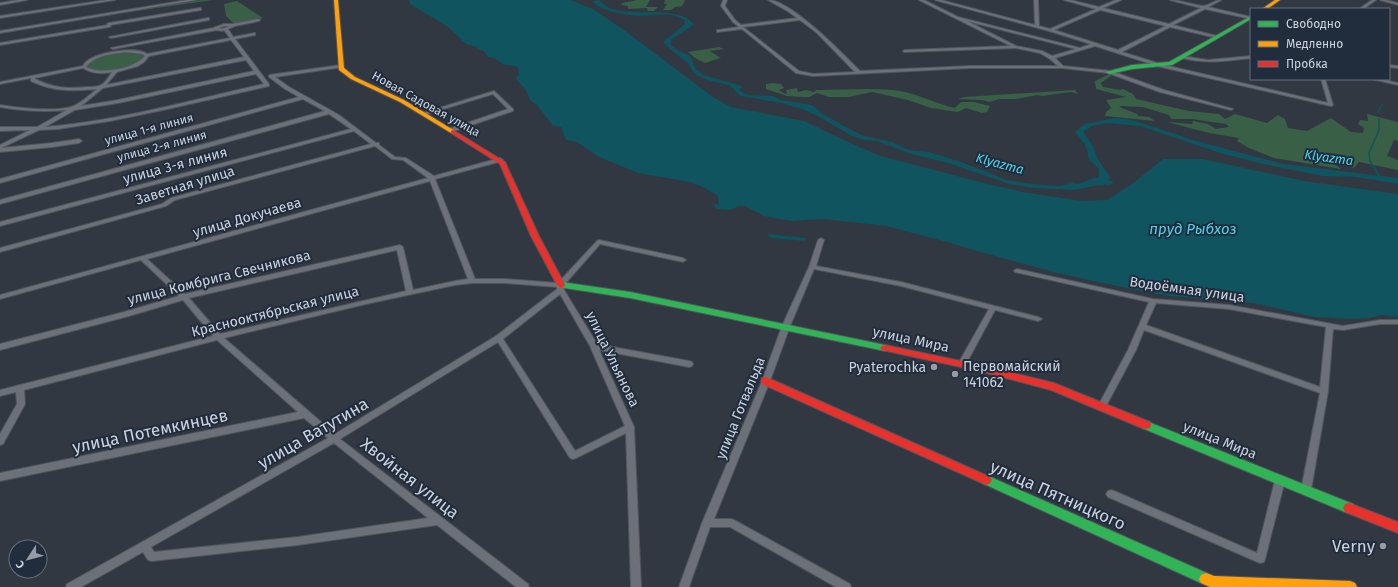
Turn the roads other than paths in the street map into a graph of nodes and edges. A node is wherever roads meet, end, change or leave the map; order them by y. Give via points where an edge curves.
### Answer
1 (25, 0) edge
2 (108, 0) edge
3 (113, 0) edge
4 (194, 0) edge
5 (336, 0) edge
6 (725, 0) edge
7 (770, 0) edge
8 (921, 0) edge
9 (937, 0) edge
10 (1036, 0) edge
11 (1066, 0) edge
12 (1119, 0) edge
13 (1172, 0) edge
14 (1219, 0) edge
15 (1278, 0) edge
16 (1374, 0) edge
17 (1385, 0) edge
18 (1398, 3) edge
19 (0, 4) edge
20 (1205, 7) junction
21 (1102, 8) junction
22 (1266, 8) edge
23 (1362, 8) edge
24 (112, 14) junction
25 (105, 15) junction
26 (0, 17) edge
27 (959, 18) junction
28 (1250, 18) edge
29 (800, 19) junction
30 (258, 20) dead end
31 (109, 25) junction
32 (233, 25) junction
33 (1037, 26) junction
34 (1171, 26) junction
35 (742, 27) junction
36 (215, 29) junction
37 (226, 30) junction
38 (1050, 30) junction
39 (718, 31) dead end
40 (0, 32) edge
41 (254, 34) dead end
42 (111, 37) junction
43 (1216, 37) junction
44 (233, 38) junction
45 (0, 44) edge
46 (1096, 44) junction
47 (1016, 47) junction
48 (1081, 49) junction
49 (114, 50) junction
50 (905, 51) dead end
51 (1120, 51) junction
52 (146, 55) junction
53 (1183, 57) junction
54 (1250, 57) edge
55 (247, 58) junction
56 (1052, 58) junction
57 (1163, 66) junction
58 (84, 67) junction
59 (1062, 67) junction
60 (341, 68) junction
61 (116, 70) junction
62 (257, 72) junction
63 (858, 72) junction
64 (1109, 72) junction
65 (33, 77) dead end
66 (1323, 80) edge
67 (1379, 80) edge
68 (0, 83) edge
69 (1398, 84) edge
70 (102, 87) junction
71 (304, 97) junction
72 (0, 106) edge
73 (74, 108) junction
74 (1231, 109) dead end
75 (330, 112) junction
76 (422, 114) junction
77 (37, 128) junction
78 (0, 129) edge
79 (355, 129) junction
80 (451, 130) junction
81 (79, 141) dead end
82 (377, 144) junction
83 (0, 148) edge
84 (500, 160) junction
85 (432, 178) junction
86 (0, 181) edge
87 (0, 202) edge
88 (0, 224) edge
89 (821, 240) dead end
90 (0, 250) edge
91 (142, 258) junction
92 (683, 260) dead end
93 (812, 266) junction
94 (1017, 271) dead end
95 (472, 281) junction
96 (561, 287) junction
97 (410, 292) junction
98 (0, 297) edge
99 (184, 297) junction
100 (1153, 300) junction
101 (993, 308) junction
102 (1038, 319) dead end
103 (1398, 322) edge
104 (786, 326) junction
105 (1142, 326) junction
106 (1330, 326) junction
107 (218, 337) junction
108 (499, 338) junction
109 (594, 346) junction
110 (0, 347) edge
111 (689, 364) dead end
112 (962, 364) junction
113 (766, 381) junction
114 (20, 388) junction
115 (1324, 392) junction
116 (0, 393) edge
117 (1102, 406) junction
118 (306, 414) junction
119 (630, 427) junction
120 (334, 439) junction
121 (0, 442) edge
122 (0, 477) edge
123 (1280, 480) junction
124 (1306, 490) junction
125 (1111, 494) dead end
126 (438, 521) junction
127 (707, 523) junction
128 (1398, 528) edge
129 (145, 547) junction
130 (72, 587) edge
131 (524, 587) edge
132 (636, 587) edge
133 (684, 587) edge
134 (846, 587) edge
135 (1350, 587) edge

1 - 19 street
2 - 3 street
2 - 24 street
2 - 26 street
4 - 24 street
5 - 60 street
6 - 35 street via 723,6
7 - 29 street
8 - 27 street
9 - 33 street
10 - 33 street
11 - 21 street
12 - 21 street
13 - 20 street
14 - 20 street
15 - 22 street
16 - 23 street
17 - 18 street
20 - 28 street
20 - 34 street
21 - 34 street
21 - 38 street
24 - 25 street
25 - 31 street
25 - 40 street
27 - 47 street
27 - 48 street
28 - 43 street
29 - 35 street
29 - 63 street via 818,32
30 - 32 street
31 - 42 street
31 - 42 street via 202,9 210,20
31 - 45 street
32 - 36 street via 218,24
32 - 37 street
33 - 38 street
34 - 43 street
34 - 51 street
35 - 39 street
35 - 63 street via 798,72 813,75
36 - 37 street
36 - 49 street
37 - 44 street
38 - 46 street
41 - 44 street
42 - 49 street
43 - 53 street
44 - 52 street
44 - 55 street
46 - 48 street
46 - 51 street
47 - 50 street
47 - 56 street via 1041,52
48 - 56 street
49 - 52 street via 137,51
49 - 58 street via 93,59
51 - 57 street
52 - 61 street via 145,60 139,64
53 - 54 street via 1195,61
53 - 57 street
55 - 62 street
55 - 70 street
56 - 59 street
57 - 64 street via 1132,67
57 - 66 street via 1331,105
58 - 61 street via 94,72
58 - 68 street
59 - 63 street via 970,67
59 - 64 street
60 - 71 street via 271,76
60 - 76 street, Новая Садовая улица via 351,77
61 - 70 street
62 - 73 street
62 - 77 street via 267,84 125,116
64 - 74 street
65 - 70 street via 33,80 43,86 64,89
67 - 69 street
70 - 73 street
71 - 75 street
71 - 86 street, улица 1-я линия
72 - 73 street via 22,109
73 - 77 street
75 - 79 street
75 - 87 street, улица 2-я линия
76 - 80 street, Новая Садовая улица
76 - 80 street via 494,92 511,110
77 - 78 street
77 - 83 street
79 - 82 street
79 - 88 street, улица 3-я линия
80 - 84 street, Новая Садовая улица
81 - 83 street
82 - 85 street via 394,158 404,159
82 - 90 street, Заветная улица via 172,199 164,205
84 - 85 street, улица Докучаева
84 - 96 street, улица Ульянова
85 - 91 street, улица Докучаева
85 - 95 street
89 - 93 street, улица Готвальда
91 - 98 street, улица Докучаева
91 - 99 street, Хвойная улица
92 - 96 street, улица Ватутина via 599,242
93 - 101 street via 901,284
93 - 104 street, улица Готвальда
94 - 100 street, Водоёмная улица
95 - 96 street, Краснооктябрьская улица via 505,280
95 - 97 street, Краснооктябрьская улица
96 - 104 street, улица Мира via 630,295
96 - 108 street, улица Ватутина
96 - 109 street, улица Ульянова
97 - 99 street, улица Комбрига Свечникова via 400,247
97 - 107 street, Краснооктябрьская улица
99 - 107 street, Хвойная улица
99 - 110 street, улица Комбрига Свечникова
100 - 105 street
100 - 106 street, Водоёмная улица via 1229,307
101 - 102 street
101 - 112 street
103 - 106 street, Водоёмная улица via 1342,328
104 - 112 street, улица Мира
104 - 113 street, улица Готвальда
105 - 115 street
105 - 117 street
106 - 115 street
107 - 114 street, Краснооктябрьская улица
107 - 118 street, Хвойная улица
108 - 119 street via 573,456
108 - 120 street, улица Ватутина
109 - 111 street
109 - 119 street, улица Ульянова
112 - 117 street, улица Мира via 1054,387
113 - 127 street, улица Готвальда
113 - 135 street, улица Пятницкого via 1213,582
114 - 116 street, Краснооктябрьская улица
114 - 121 street via 21,404
115 - 124 street
117 - 123 street, улица Мира
118 - 120 street, Хвойная улица
118 - 122 street, улица Потемкинцев
119 - 132 street, улица Ульянова
120 - 126 street, Хвойная улица
120 - 129 street, улица Ватутина
123 - 124 street, улица Мира
123 - 125 street via 1260,559
124 - 128 street, улица Мира
126 - 129 street via 298,541 152,557
126 - 131 street, Хвойная улица
127 - 133 street, улица Готвальда
127 - 134 street via 731,523
129 - 130 street, улица Ватутина

